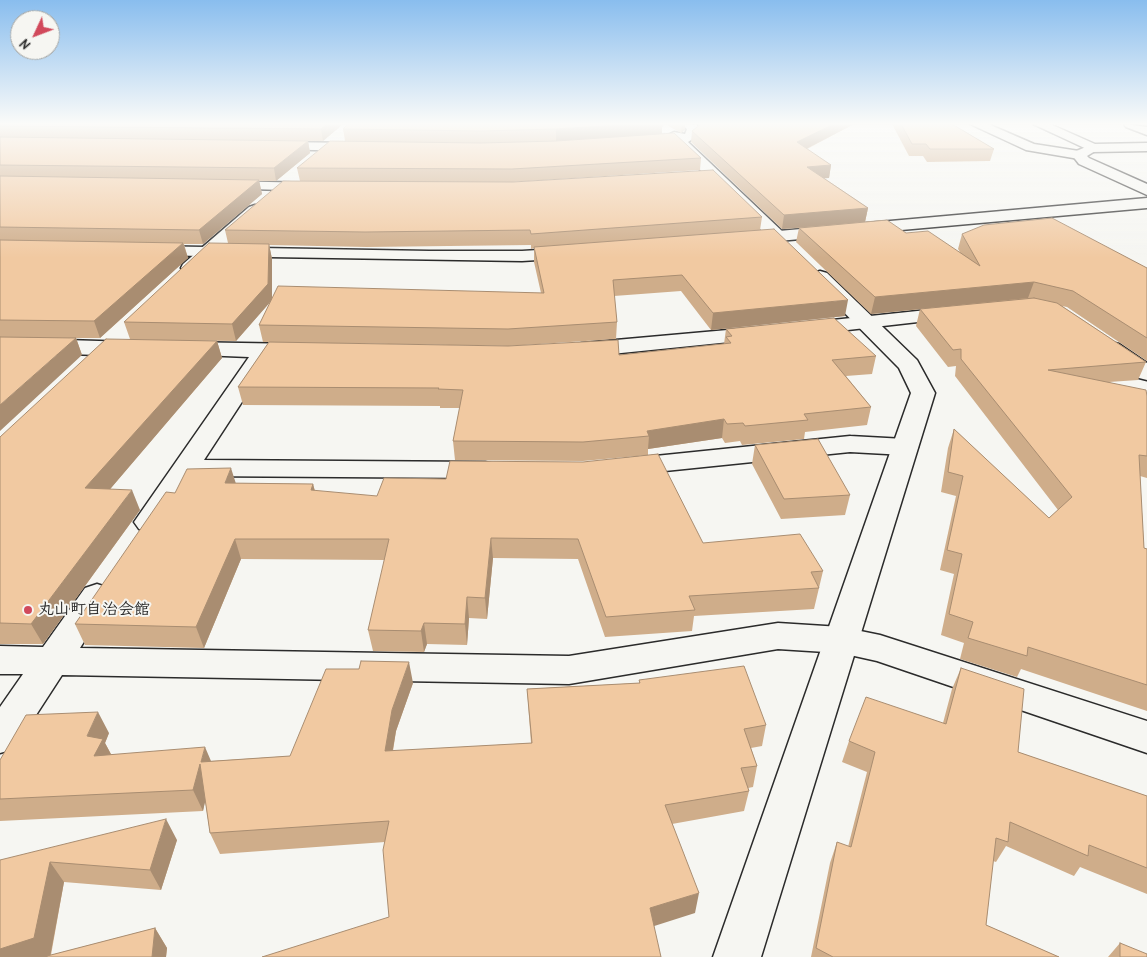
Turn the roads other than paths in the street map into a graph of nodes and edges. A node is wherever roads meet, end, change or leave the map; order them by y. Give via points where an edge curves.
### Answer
1 (303, 169) edge
2 (708, 169) edge
3 (1102, 169) edge
4 (716, 176) junction
5 (696, 177) edge
6 (204, 185) edge
7 (282, 186) junction
8 (331, 188) edge
9 (1147, 190) edge
10 (1147, 203) edge
11 (777, 236) junction
12 (731, 240) edge
13 (128, 251) edge
14 (207, 252) junction
15 (589, 252) edge
16 (172, 284) edge
17 (971, 312) edge
18 (867, 322) junction
19 (124, 329) edge
20 (1099, 340) edge
21 (0, 345) edge
22 (103, 348) junction
23 (266, 350) junction
24 (324, 351) edge
25 (558, 352) edge
26 (82, 368) edge
27 (1147, 373) edge
28 (904, 447) junction
29 (187, 468) junction
30 (603, 469) edge
31 (514, 470) edge
32 (841, 640) junction
33 (0, 660) edge
34 (51, 662) junction
35 (0, 737) edge
36 (1147, 737) edge
37 (737, 957) edge

1 - 7 street
2 - 4 street
3 - 9 street
4 - 5 street
4 - 11 street
6 - 7 street
7 - 8 street
7 - 14 street
10 - 11 street
11 - 12 street
11 - 18 street
13 - 14 street
14 - 15 street via 485,256
14 - 16 street
17 - 18 street
18 - 25 street
18 - 28 street via 909,365 923,393
19 - 22 street
20 - 27 street
21 - 22 street
22 - 23 street
22 - 26 street
23 - 24 street
23 - 29 street
28 - 30 street via 850,444
28 - 32 street
29 - 31 street
29 - 34 street
32 - 34 street via 778,636 569,670
32 - 36 street via 880,648
32 - 37 street
33 - 34 street
34 - 35 street

